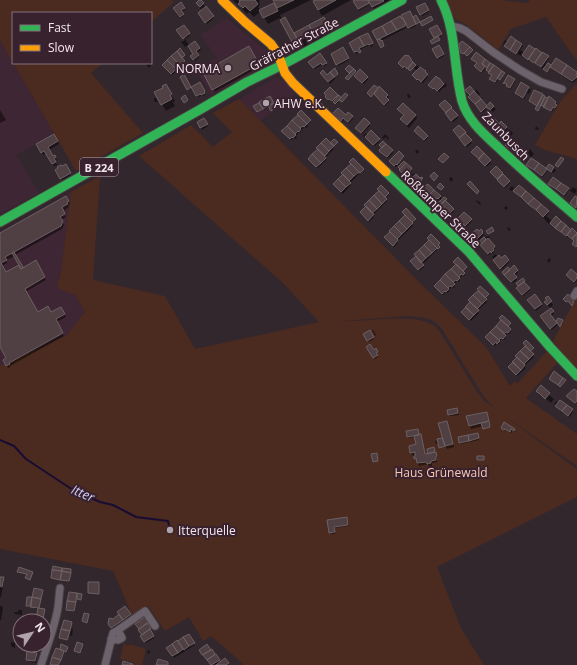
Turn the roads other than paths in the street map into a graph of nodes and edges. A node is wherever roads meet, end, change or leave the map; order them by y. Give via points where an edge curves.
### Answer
1 (222, 0) edge
2 (402, 0) edge
3 (441, 0) edge
4 (451, 26) junction
5 (282, 65) junction
6 (562, 89) dead end
7 (577, 217) edge
8 (0, 222) edge
9 (577, 376) edge
10 (60, 588) dead end
11 (155, 626) dead end
12 (41, 665) edge
13 (105, 665) edge

1 - 5 street, Roßkamper Straße via 271,44
2 - 5 street, Gräfrather Straße / B 224
3 - 4 street, Zaunbusch
4 - 6 street via 466,31 493,52 541,82
4 - 7 street, Zaunbusch via 460,90 467,111 478,127 515,164
5 - 8 street, Gräfrather Straße / B 224
5 - 9 street, Roßkamper Straße via 293,82 469,252
10 - 12 street via 55,620
11 - 13 street via 145,612 113,633

